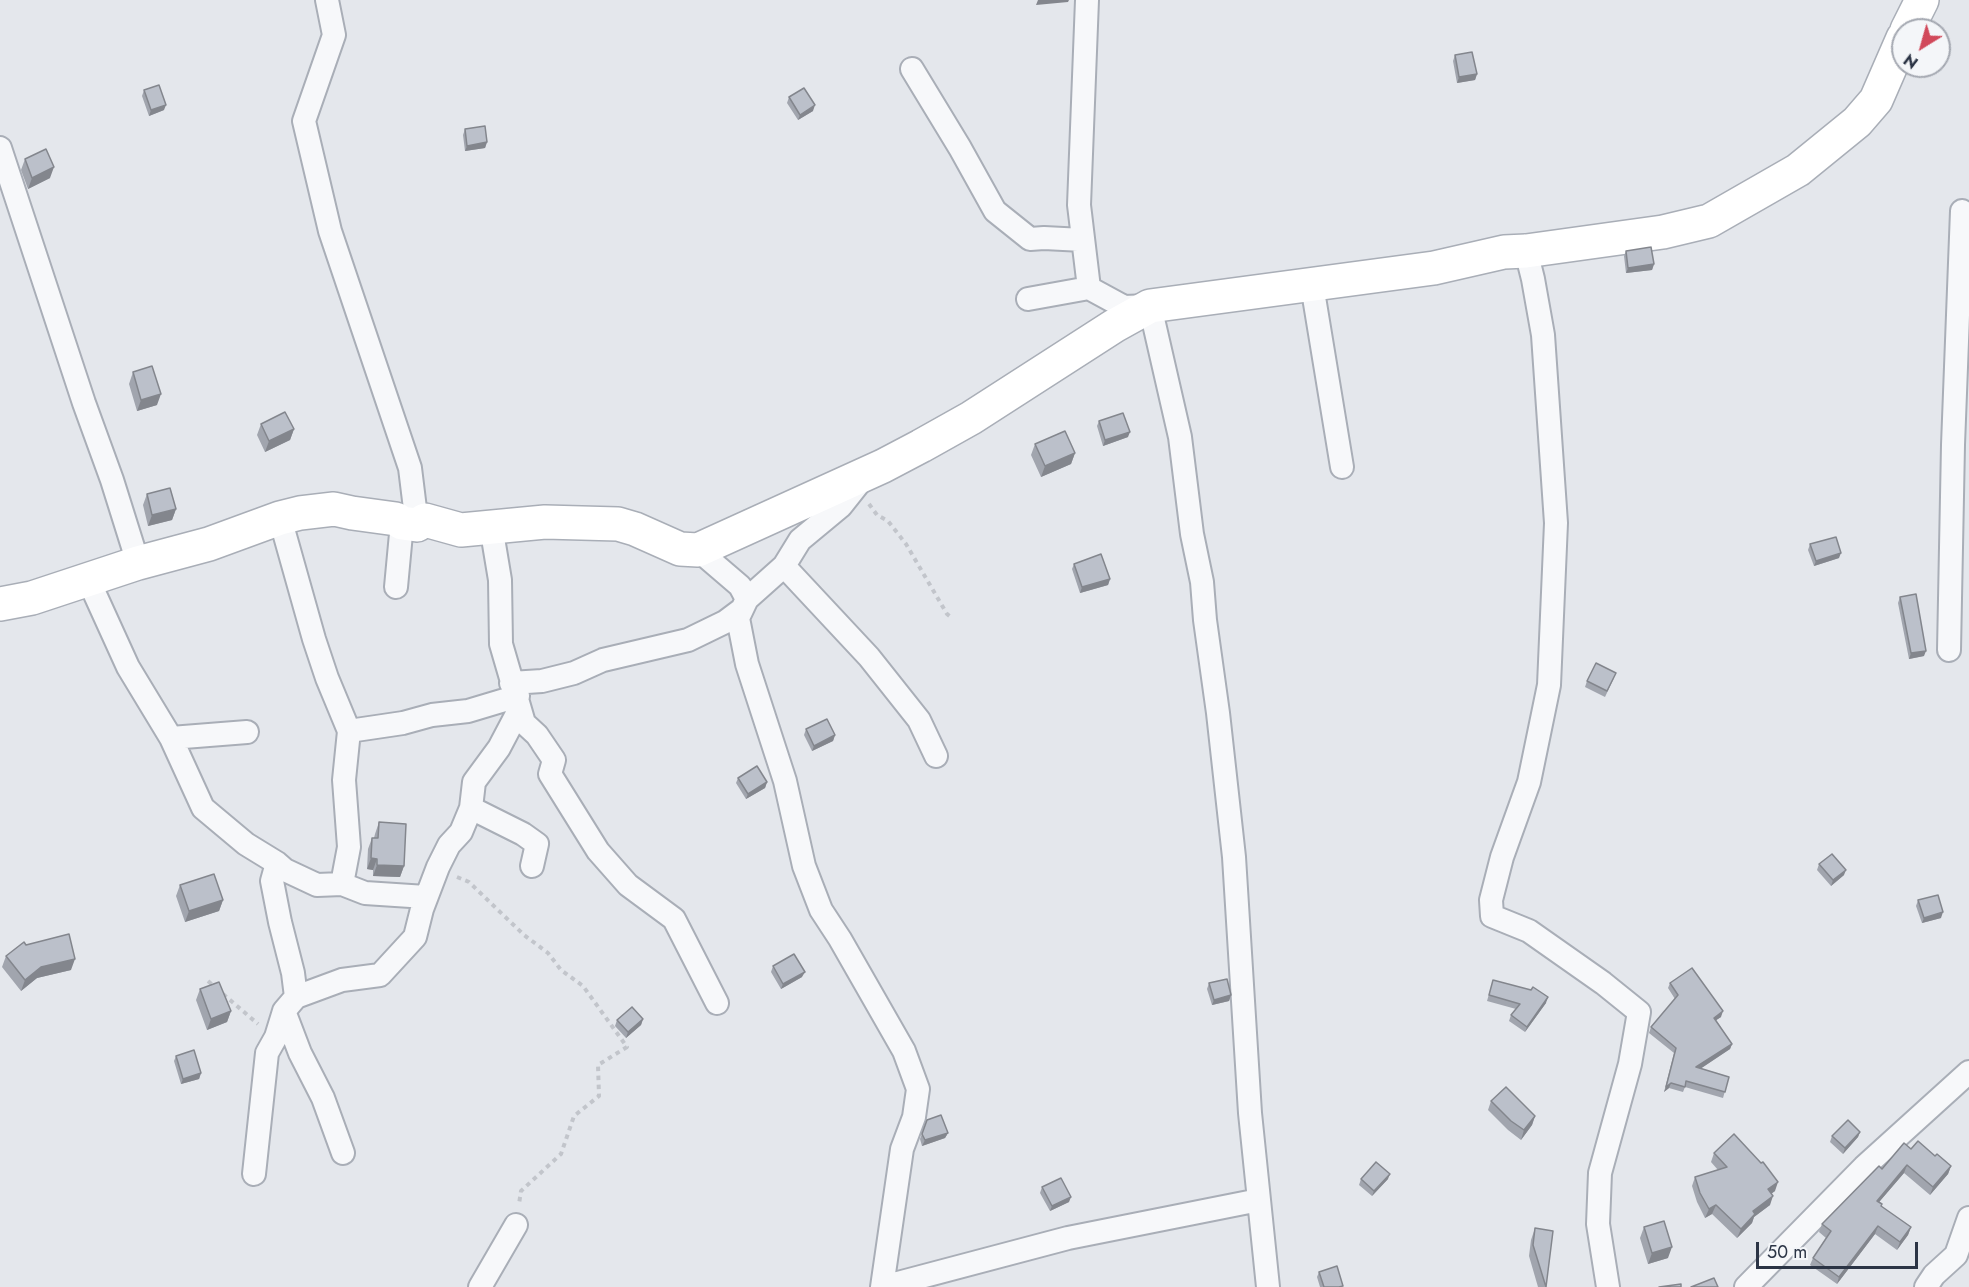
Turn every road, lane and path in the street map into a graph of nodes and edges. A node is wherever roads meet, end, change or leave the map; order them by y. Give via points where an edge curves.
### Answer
1 (327, 0) edge
2 (1087, 0) edge
3 (1922, 0) edge
4 (1913, 18) edge
5 (1891, 66) edge
6 (912, 69) dead end
7 (0, 148) edge
8 (1962, 211) dead end
9 (1083, 240) junction
10 (1526, 251) junction
11 (1312, 285) junction
12 (1089, 288) junction
13 (1028, 299) dead end
14 (1150, 306) junction
15 (1961, 445) edge
16 (1342, 466) dead end
17 (867, 472) junction
18 (280, 518) junction
19 (410, 524) junction
20 (491, 526) junction
21 (698, 550) junction
22 (138, 563) junction
23 (784, 566) junction
24 (88, 579) junction
25 (396, 587) dead end
26 (0, 604) edge
27 (744, 604) junction
28 (952, 618) dead end
29 (1949, 650) dead end
30 (516, 696) junction
31 (349, 731) junction
32 (247, 732) dead end
33 (171, 738) junction
34 (936, 756) dead end
35 (471, 808) junction
36 (277, 863) junction
37 (532, 866) dead end
38 (438, 867) junction
39 (342, 884) junction
40 (426, 897) junction
41 (208, 981) dead end
42 (717, 1003) dead end
43 (290, 1004) junction
44 (276, 1036) junction
45 (1969, 1071) edge
46 (343, 1154) dead end
47 (254, 1174) dead end
48 (1259, 1200) junction
49 (1969, 1218) edge
50 (516, 1225) joint
51 (1944, 1266) junction
52 (1969, 1266) edge
53 (480, 1287) edge
54 (883, 1287) edge
55 (1268, 1287) edge
56 (1608, 1287) edge
57 (1746, 1287) edge
58 (1926, 1287) edge

1 - 19 street via 334,35 304,121 330,231 410,468
2 - 9 street via 1079,205
3 - 4 street
5 - 10 street via 1876,100 1857,122 1798,170 1709,221 1663,232
6 - 9 street via 995,211 1030,239
7 - 22 street
8 - 15 street
9 - 12 street
10 - 11 street
10 - 56 street via 1543,335 1556,523 1548,685 1529,782 1491,900 1492,916 1530,931 1640,1012 1600,1173 1598,1224
11 - 14 street
11 - 16 street
12 - 13 street
12 - 14 street via 1124,307
14 - 17 street via 971,418
14 - 48 street via 1180,437 1218,712 1234,856
15 - 29 street
17 - 21 street
17 - 23 street via 842,506 800,540
17 - 28 path via 862,495 906,544
18 - 19 street via 334,509
18 - 22 street
18 - 31 street via 314,639
19 - 20 street via 425,520 461,530
19 - 25 street
20 - 21 street via 545,522 618,524 680,549
20 - 30 street via 500,580 501,644
21 - 27 street via 740,586
22 - 24 street
23 - 27 street
23 - 34 street via 869,657 919,720
24 - 26 street
24 - 33 street via 128,667
27 - 30 street via 725,622 688,640 603,660 542,681
27 - 54 street via 738,618 747,664 785,781 804,866 821,910 904,1051 918,1089 915,1117 902,1149
30 - 31 street via 468,711
30 - 35 street via 499,748 474,782
30 - 42 street via 524,723 554,760 550,774 598,850 628,885 674,919
31 - 39 street via 344,780 349,847
32 - 33 street
33 - 36 street via 203,808 246,844
35 - 37 street via 537,844
35 - 38 street
36 - 39 street via 317,885
36 - 43 street via 272,881 293,973
38 - 40 street
38 - 50 path via 469,882 548,953 561,970 583,986 627,1047 598,1065 599,1096 574,1116 561,1154 521,1191
39 - 40 street via 365,893
40 - 43 street via 416,937 380,975 342,980
41 - 44 path
43 - 44 street
43 - 46 street via 300,1053 323,1098
44 - 47 street via 267,1053
45 - 57 street via 1864,1167
48 - 54 street via 1068,1238
48 - 55 street
49 - 51 street via 1956,1255
50 - 53 street
51 - 52 street
51 - 58 street

